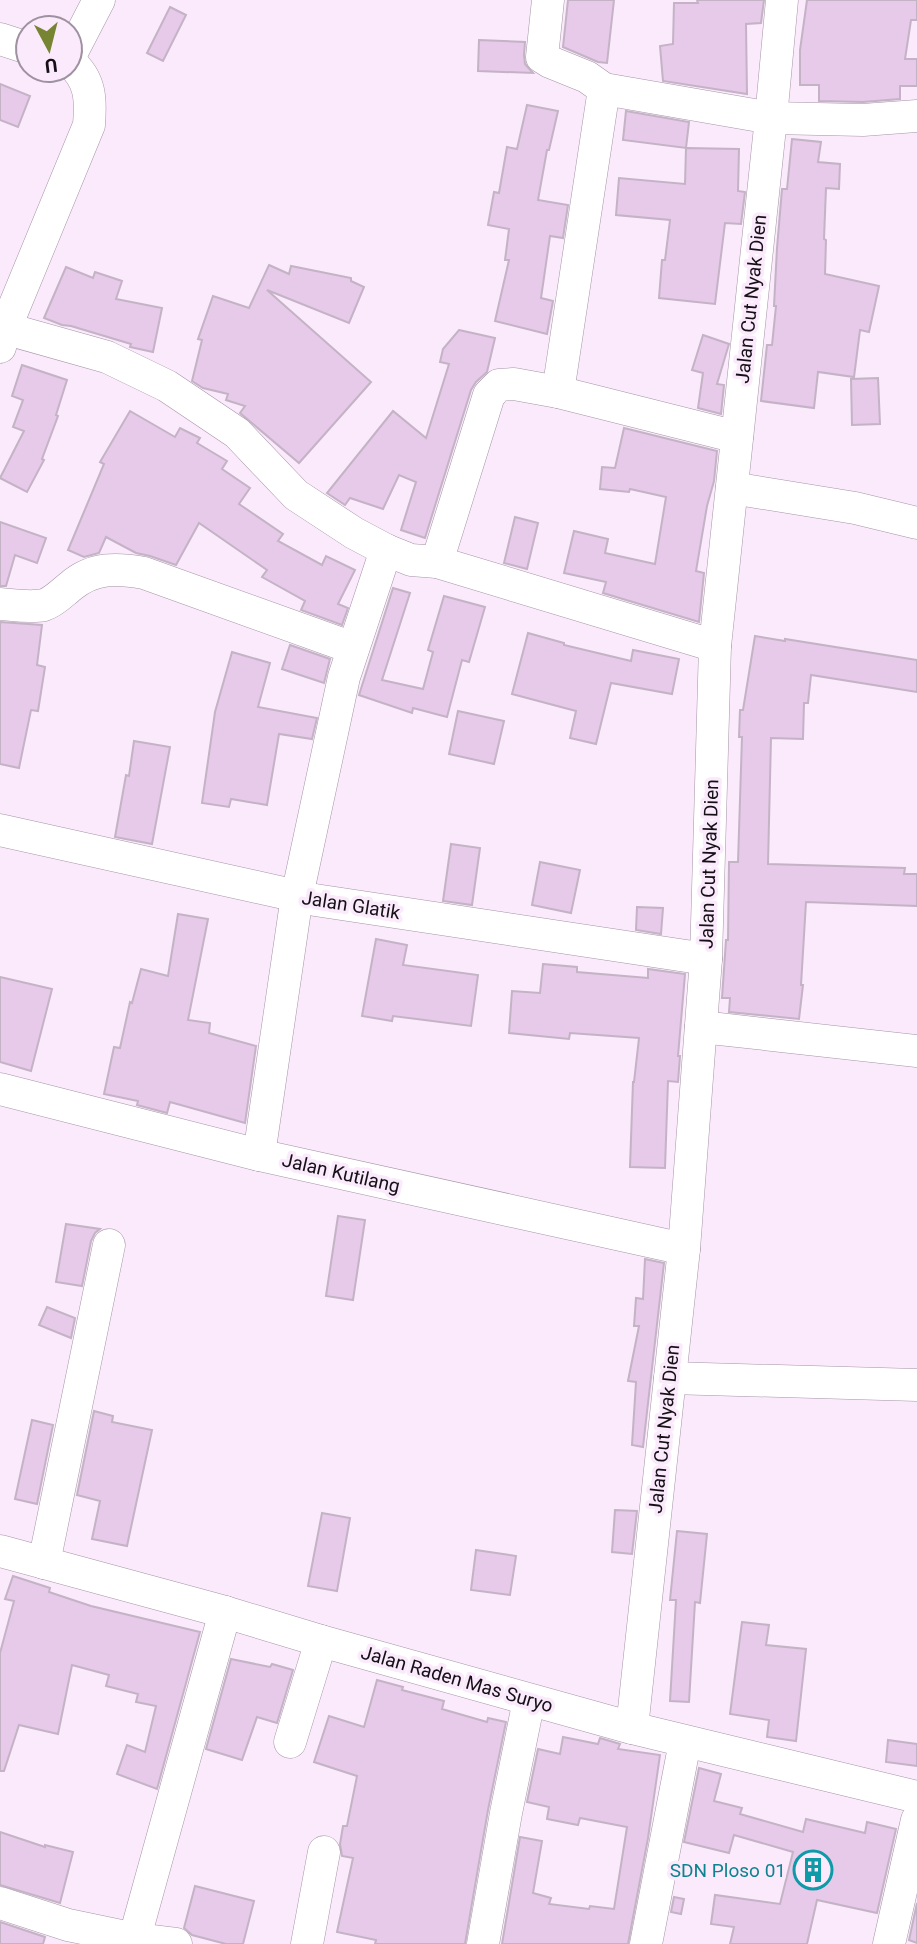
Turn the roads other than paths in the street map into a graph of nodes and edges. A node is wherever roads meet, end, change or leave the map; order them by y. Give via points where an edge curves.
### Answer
1 (99, 0) edge
2 (548, 0) edge
3 (782, 0) edge
4 (84, 29) edge
5 (84, 81) edge
6 (604, 89) junction
7 (917, 116) edge
8 (771, 118) junction
9 (2, 335) edge
10 (558, 392) junction
11 (737, 437) junction
12 (732, 488) junction
13 (917, 523) edge
14 (386, 550) junction
15 (437, 562) junction
16 (0, 604) edge
17 (715, 646) junction
18 (353, 648) junction
19 (0, 830) edge
20 (297, 896) junction
21 (706, 959) junction
22 (701, 1027) junction
23 (917, 1051) edge
24 (0, 1089) edge
25 (259, 1155) junction
26 (110, 1245) dead end
27 (684, 1249) junction
28 (670, 1378) junction
29 (917, 1385) edge
30 (0, 1551) edge
31 (44, 1563) junction
32 (225, 1612) junction
33 (321, 1641) junction
34 (529, 1700) junction
35 (632, 1728) junction
36 (290, 1742) dead end
37 (685, 1742) junction
38 (917, 1797) edge
39 (917, 1819) edge
40 (324, 1852) dead end
41 (0, 1903) edge
42 (134, 1941) edge
43 (176, 1944) edge
44 (307, 1944) edge
45 (483, 1944) edge
46 (646, 1944) edge
47 (889, 1944) edge

1 - 4 street
2 - 6 street via 542,57
3 - 8 street, Jalan Cut Nyak Dien
5 - 9 street via 91,101 89,125
6 - 8 street
6 - 10 street
7 - 8 street
8 - 11 street, Jalan Cut Nyak Dien
9 - 14 street via 107,357 167,386 237,433 296,495
10 - 11 street
10 - 15 street via 514,384 499,385 489,395
11 - 12 street, Jalan Cut Nyak Dien
12 - 13 street
12 - 17 street, Jalan Cut Nyak Dien
14 - 15 street via 411,560
14 - 18 street
15 - 17 street
16 - 18 street via 46,604 86,575 128,570
17 - 21 street, Jalan Cut Nyak Dien
18 - 20 street
19 - 20 street, Jalan Glatik
20 - 21 street, Jalan Glatik
20 - 25 street
21 - 22 street, Jalan Cut Nyak Dien
22 - 23 street
22 - 27 street, Jalan Cut Nyak Dien
24 - 25 street, Jalan Kutilang
25 - 27 street, Jalan Kutilang
26 - 31 street
27 - 28 street, Jalan Cut Nyak Dien
28 - 29 street
28 - 35 street, Jalan Cut Nyak Dien
30 - 31 street, Jalan Raden Mas Suryo
31 - 32 street, Jalan Raden Mas Suryo
32 - 33 street, Jalan Raden Mas Suryo
32 - 42 street
33 - 34 street, Jalan Raden Mas Suryo
33 - 36 street
34 - 35 street, Jalan Raden Mas Suryo
34 - 45 street
35 - 37 street, Jalan Raden Mas Suryo
37 - 38 street, Jalan Raden Mas Suryo
37 - 46 street
39 - 47 street
40 - 44 street
41 - 42 street
42 - 43 street

